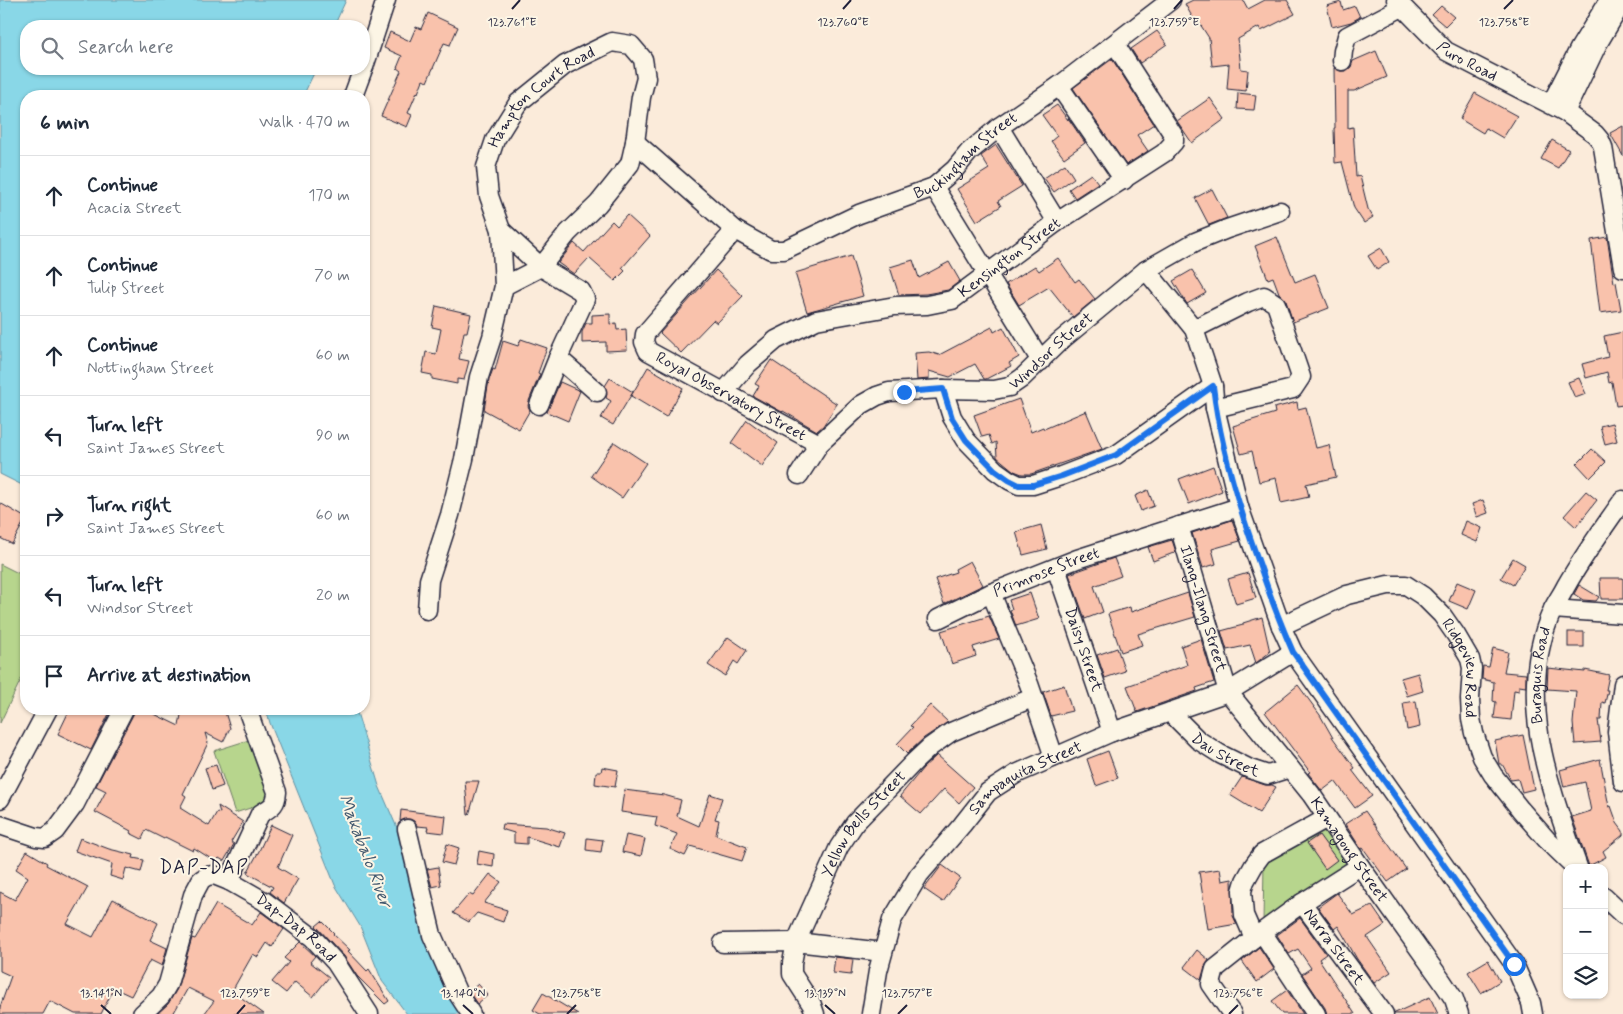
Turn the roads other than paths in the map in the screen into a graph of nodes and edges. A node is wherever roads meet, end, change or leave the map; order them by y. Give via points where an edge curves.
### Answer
1 (386, 0) edge
2 (1171, 0) edge
3 (1608, 0) edge
4 (1623, 0) edge
5 (1399, 4) edge
6 (1115, 44) junction
7 (370, 47) edge
8 (1342, 61) dead end
9 (360, 75) edge
10 (1059, 86) junction
11 (355, 90) edge
12 (1558, 108) junction
13 (999, 127) junction
14 (635, 142) junction
15 (1124, 180) junction
16 (934, 187) junction
17 (1280, 211) dead end
18 (1057, 222) junction
19 (501, 230) junction
20 (735, 230) junction
21 (541, 267) junction
22 (1623, 268) edge
23 (1146, 270) junction
24 (987, 274) junction
25 (504, 286) junction
26 (1194, 329) junction
27 (558, 358) junction
28 (1041, 361) junction
29 (1213, 386) junction
30 (943, 389) junction
31 (597, 392) dead end
32 (723, 393) junction
33 (539, 405) dead end
34 (1216, 408) junction
35 (819, 444) junction
36 (799, 475) dead end
37 (1623, 500) edge
38 (1239, 507) junction
39 (1179, 526) junction
40 (1056, 568) junction
41 (991, 593) junction
42 (1553, 609) junction
43 (427, 610) dead end
44 (1623, 614) edge
45 (938, 619) dead end
46 (1281, 626) junction
47 (1293, 652) junction
48 (1623, 685) edge
49 (1228, 692) junction
50 (1032, 698) junction
51 (1170, 712) junction
52 (45, 715) edge
53 (121, 715) edge
54 (249, 715) edge
55 (1112, 732) junction
56 (1054, 757) junction
57 (1290, 768) junction
58 (1623, 782) edge
59 (0, 799) edge
60 (1327, 818) junction
61 (0, 825) edge
62 (407, 829) dead end
63 (1573, 864) edge
64 (1576, 864) edge
65 (1360, 866) junction
66 (229, 881) junction
67 (1608, 901) edge
68 (1302, 903) junction
69 (1623, 915) edge
70 (1258, 935) junction
71 (796, 942) junction
72 (723, 943) dead end
73 (883, 952) junction
74 (142, 1014) edge
75 (369, 1014) edge
76 (471, 1014) edge
77 (814, 1014) edge
78 (871, 1014) edge
79 (1232, 1014) edge
80 (1316, 1014) edge
81 (1384, 1014) edge
82 (1459, 1014) edge
83 (1533, 1014) edge

1 - 7 street
2 - 6 street, Buckingham Street
3 - 12 street via 1579,49
4 - 12 street
5 - 8 street via 1347,36
5 - 12 street, Puro Road via 1446,51
6 - 10 street, Buckingham Street
6 - 15 street, Kensington Street via 1174,136 1174,142 1164,153
9 - 11 street
10 - 13 street, Buckingham Street
10 - 15 street
12 - 22 street via 1595,134 1603,147
13 - 16 street, Buckingham Street
13 - 18 street
14 - 19 street, Hampton Court Road via 646,78 643,60 631,45 612,42 566,64 518,103 495,140 486,167 489,196
14 - 20 street, Buckingham Street
14 - 21 street, Hampton Court Road via 630,164
15 - 18 street, Kensington Street
16 - 20 street, Buckingham Street via 859,214 784,250 772,250
16 - 24 street
17 - 23 street, Windsor Street via 1195,242
18 - 24 street, Kensington Street
19 - 21 street
19 - 25 street, Hampton Court Road
20 - 32 street, Royal Observatory Street via 645,334 644,342 648,351
21 - 25 street
21 - 27 street via 581,292 585,299
23 - 26 street
23 - 28 street, Windsor Street via 1059,342
24 - 28 street
24 - 32 street, Kensington Street via 952,300 816,320 795,329 776,340 748,364
25 - 43 street, Hampton Court Road via 479,377 450,515 429,580
26 - 29 street
26 - 34 street via 1264,296 1276,304 1301,377 1293,389
27 - 31 street
27 - 33 street
28 - 30 street, Windsor Street via 1009,387 994,390
29 - 30 street via 1116,455 1033,485 1019,485 1009,480 966,440 952,418
29 - 34 street
30 - 35 street, Windsor Street via 889,392 877,396 861,405
32 - 35 street, Royal Observatory Street
34 - 38 street
35 - 36 street, Windsor Street
37 - 42 street, Buraguis Road via 1580,562
38 - 39 street, Primrose Street
38 - 46 street
39 - 40 street, Primrose Street
39 - 49 street, Ilang-Ilang Street
40 - 41 street, Primrose Street
40 - 55 street, Daisy Street
41 - 45 street
41 - 50 street, Primrose Street
42 - 44 street
42 - 64 street, Buraguis Road via 1539,650 1536,707 1540,746 1548,778
46 - 47 street
46 - 63 street, Ridgeview Road via 1347,595 1388,585 1406,585 1423,596 1442,615 1470,659 1471,719 1482,757 1520,809
47 - 49 street, Sampaguita Street
47 - 83 street via 1514,964
48 - 58 street via 1617,732
49 - 51 street, Sampaguita Street
49 - 57 street, Kamagong Street
50 - 56 street, Primrose Street
50 - 71 street, Yellow Bells Street via 951,732 914,762 855,823 839,847
51 - 55 street, Sampaguita Street
51 - 57 street, Dau Street via 1198,740 1250,769 1268,775
52 - 59 street
53 - 61 street via 75,804 55,831 45,838
54 - 66 street via 277,792 276,801 260,814
55 - 56 street, Sampaguita Street
56 - 73 street, Sampaguita Street via 1016,774 988,792 918,875 892,920
57 - 60 street, Kamagong Street
60 - 65 street, Kamagong Street
60 - 70 street via 1262,854 1254,865 1242,891 1244,915
62 - 76 street via 432,935 458,994
65 - 68 street
65 - 82 street, Kamagong Street via 1442,980
66 - 74 street, Dap-Dap Road via 214,875 201,880 193,895 168,984 161,996
66 - 75 street, Dap-Dap Road via 264,901 312,937 336,964
67 - 69 street
68 - 70 street
68 - 81 street, Narra Street
70 - 79 street via 1215,969 1211,984
70 - 80 street
71 - 72 street
71 - 73 street
71 - 77 street, Yellow Bells Street via 792,974 812,1005
73 - 78 street, Sampaguita Street

